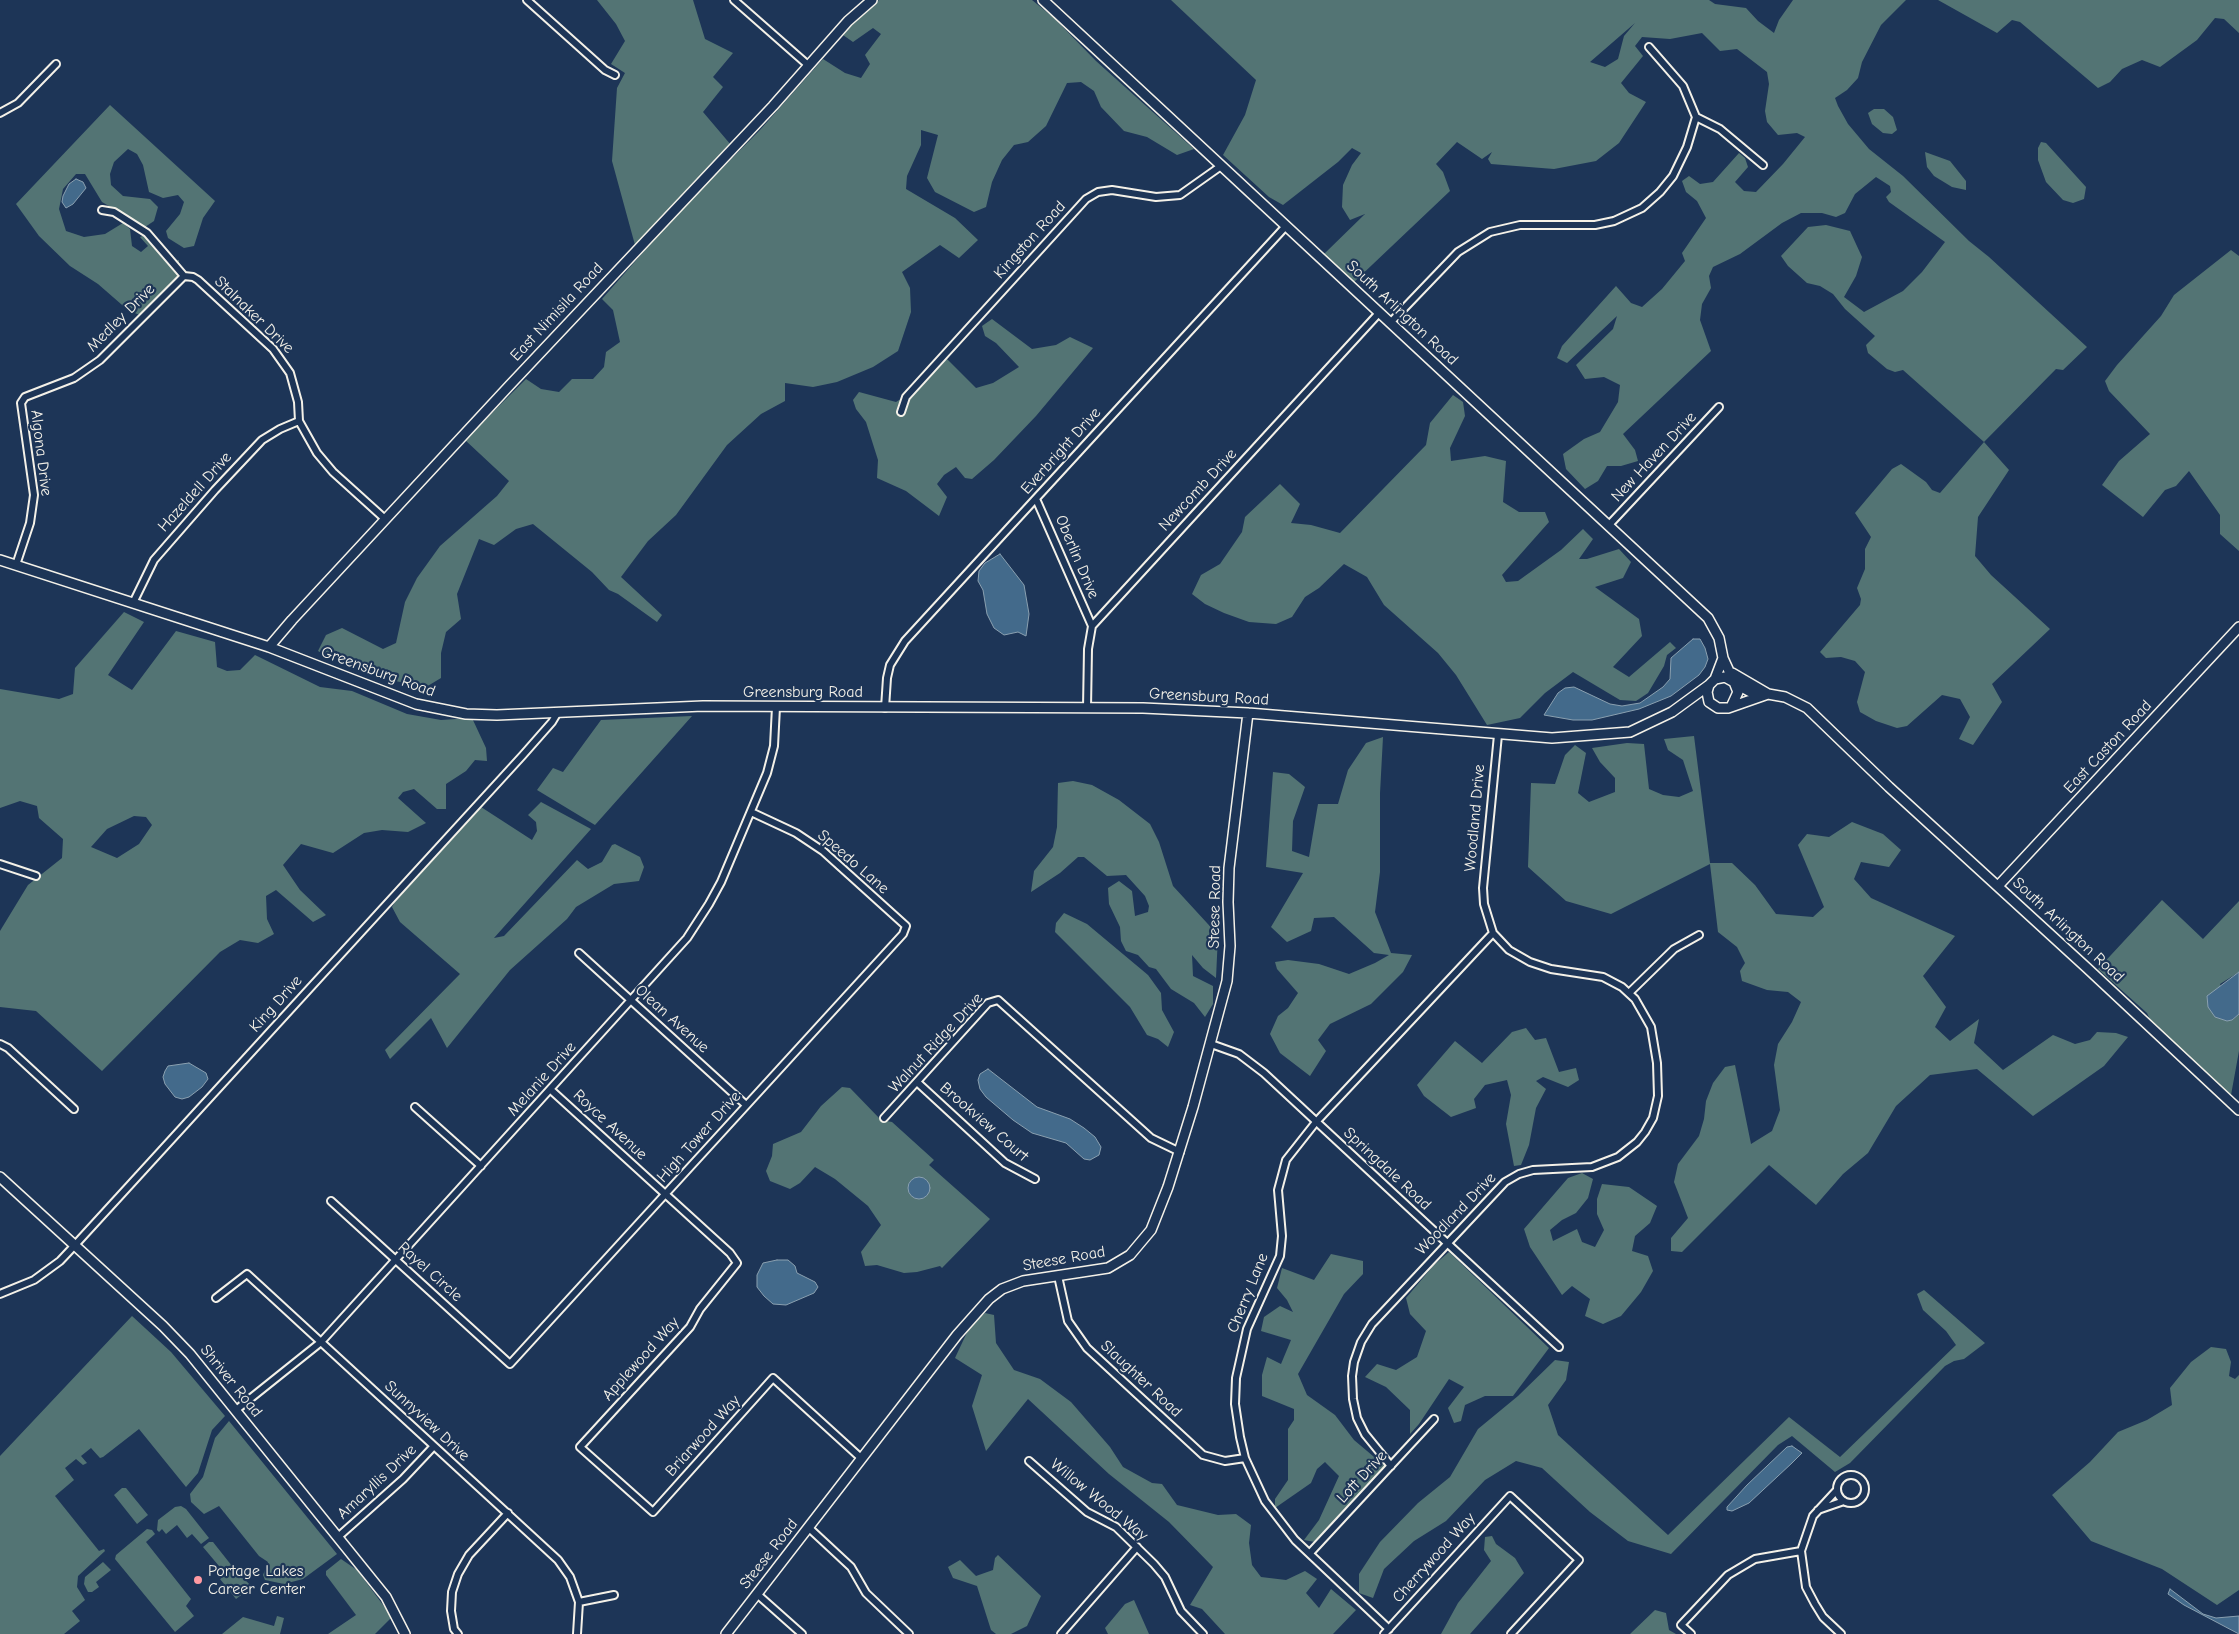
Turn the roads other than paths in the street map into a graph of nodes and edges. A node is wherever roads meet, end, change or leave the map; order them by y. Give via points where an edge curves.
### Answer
1 (527, 0) edge
2 (734, 0) edge
3 (872, 0) edge
4 (1043, 0) edge
5 (1649, 47) dead end
6 (56, 64) dead end
7 (808, 66) junction
8 (615, 76) dead end
9 (0, 112) edge
10 (1696, 117) junction
11 (1763, 165) dead end
12 (1221, 166) junction
13 (102, 210) dead end
14 (1286, 226) junction
15 (184, 276) junction
16 (1379, 313) junction
17 (1390, 323) junction
18 (22, 402) joint
19 (1719, 407) dead end
20 (901, 412) dead end
21 (299, 421) junction
22 (1036, 499) junction
23 (385, 519) junction
24 (1608, 526) junction
25 (0, 560) edge
26 (16, 565) junction
27 (133, 603) junction
28 (1092, 626) junction
29 (2239, 627) edge
30 (269, 647) junction
31 (1723, 658) junction
32 (1729, 670) junction
33 (1712, 682) junction
34 (1735, 683) junction
35 (1763, 695) junction
36 (1688, 702) junction
37 (1711, 703) junction
38 (1732, 705) junction
39 (776, 707) junction
40 (885, 708) junction
41 (1087, 708) junction
42 (558, 712) junction
43 (1248, 713) junction
44 (1498, 735) junction
45 (751, 812) junction
46 (0, 864) edge
47 (36, 876) dead end
48 (1998, 886) junction
49 (906, 926) joint
50 (1493, 933) junction
51 (1699, 934) dead end
52 (579, 953) dead end
53 (1629, 993) junction
54 (631, 1001) junction
55 (0, 1044) edge
56 (1211, 1044) junction
57 (916, 1082) junction
58 (551, 1090) junction
59 (746, 1105) junction
60 (415, 1107) dead end
61 (74, 1109) dead end
62 (2239, 1110) edge
63 (884, 1118) dead end
64 (1316, 1122) junction
65 (1180, 1152) junction
66 (481, 1166) junction
67 (0, 1177) edge
68 (1035, 1179) dead end
69 (665, 1195) junction
70 (330, 1200) dead end
71 (1447, 1242) junction
72 (75, 1245) junction
73 (396, 1260) junction
74 (737, 1263) joint
75 (1058, 1276) junction
76 (0, 1294) edge
77 (216, 1298) dead end
78 (321, 1342) junction
79 (1559, 1346) dead end
80 (510, 1364) joint
81 (236, 1410) junction
82 (1434, 1419) dead end
83 (434, 1446) junction
84 (1245, 1458) junction
85 (862, 1459) junction
86 (1029, 1461) dead end
87 (1391, 1466) junction
88 (1837, 1490) junction
89 (1844, 1501) junction
90 (1817, 1511) junction
91 (653, 1512) joint
92 (508, 1513) junction
93 (808, 1527) junction
94 (338, 1537) junction
95 (1137, 1547) junction
96 (1801, 1551) junction
97 (1310, 1553) junction
98 (756, 1594) junction
99 (614, 1595) dead end
100 (579, 1602) junction
101 (1389, 1629) junction
102 (405, 1634) edge
103 (458, 1634) edge
104 (577, 1634) edge
105 (726, 1634) edge
106 (802, 1634) edge
107 (909, 1634) edge
108 (1061, 1634) edge
109 (1204, 1634) edge
110 (1384, 1634) edge
111 (1511, 1634) edge
112 (1691, 1634) edge
113 (1841, 1634) edge

1 - 8 street
2 - 7 street
3 - 7 street, East Nimisila Road via 848,21
4 - 12 street, South Arlington Road
5 - 10 street via 1683,86
6 - 9 street via 18,103
7 - 23 street, East Nimisila Road
10 - 11 street via 1720,129
10 - 17 street via 1687,147 1673,176 1642,208 1614,221 1595,225 1520,226 1478,237 1449,260
12 - 14 street, South Arlington Road
12 - 20 street, Kingston Road via 1180,195 1156,197 1112,190 1098,192 1086,199 906,397
13 - 15 street, Stalnaker Drive via 114,212 147,233
14 - 16 street, South Arlington Road
14 - 22 street, Everbright Drive
15 - 18 street, Medley Drive via 100,360 74,378 30,395
15 - 21 street, Stalnaker Drive via 198,280 281,358 295,386
16 - 17 street, South Arlington Road
16 - 28 street, Newcomb Drive
17 - 24 street, South Arlington Road
18 - 26 street, Algona Drive via 34,495 30,522
19 - 24 street, New Haven Drive
21 - 23 street, Stalnaker Drive via 325,463
21 - 27 street, Hazeldell Drive via 262,440 215,490 154,560
22 - 28 street, Oberlin Drive
22 - 40 street, Everbright Drive via 898,650 887,673
23 - 30 street, East Nimisila Road
24 - 31 street, South Arlington Road via 1708,618 1719,638
25 - 26 street, Greensburg Road
26 - 27 street, Greensburg Road
27 - 30 street, Greensburg Road
28 - 41 street via 1088,649
29 - 48 street, East Caston Road
30 - 42 street, Greensburg Road via 396,697 434,708 481,715
31 - 32 street, South Arlington Road
31 - 33 street
32 - 34 street, South Arlington Road
32 - 35 street
33 - 34 street via 1725,677
33 - 36 street
33 - 37 street via 1707,692
34 - 35 street
34 - 38 street via 1738,697
35 - 38 street
35 - 48 street, South Arlington Road via 1785,697 1807,708
36 - 37 street
36 - 44 street, Greensburg Road via 1630,732 1552,738
37 - 38 street via 1723,708
39 - 40 street, Greensburg Road
39 - 42 street, Greensburg Road via 702,706
39 - 45 street, Melanie Drive via 771,760
40 - 41 street, Greensburg Road
41 - 43 street, Greensburg Road
42 - 72 street, King Drive via 512,768
43 - 44 street, Greensburg Road
43 - 56 street, Steese Road via 1230,868 1229,965
44 - 50 street, Woodland Drive via 1483,888
45 - 49 street, Speedo Lane via 810,841
45 - 54 street, Melanie Drive via 720,882 696,925
46 - 47 street
48 - 62 street, South Arlington Road
49 - 59 street, High Tower Drive via 903,934
50 - 53 street, Woodland Drive via 1509,950 1530,962 1551,969 1598,976
50 - 64 street, Cherry Lane
51 - 53 street via 1674,949
52 - 54 street, Olean Avenue
53 - 71 street, Woodland Drive via 1647,1018 1657,1063 1658,1096 1653,1118 1645,1132 1628,1150 1601,1164 1533,1170 1511,1177
54 - 58 street, Melanie Drive
54 - 59 street, Olean Avenue
55 - 61 street
56 - 64 street, Springdale Road via 1246,1058
56 - 65 street, Steese Road
57 - 63 street, Walnut Ridge Drive
57 - 65 street, Walnut Ridge Drive via 988,1003 996,999 1004,1002 1151,1138
57 - 68 street, Brookview Court via 1005,1163
58 - 66 street, Melanie Drive
58 - 69 street, Royce Avenue
59 - 69 street, High Tower Drive
60 - 66 street
64 - 71 street, Springdale Road
64 - 84 street, Cherry Lane via 1290,1153 1281,1172 1278,1190 1282,1236 1280,1256 1239,1354 1235,1404
65 - 75 street, Steese Road via 1156,1219 1136,1250 1108,1268
66 - 73 street, Melanie Drive
67 - 72 street, Shriver Road
69 - 74 street, Royce Avenue
69 - 80 street, High Tower Drive
70 - 73 street, Rayel Circle
71 - 79 street, Springdale Road
71 - 87 street, Woodland Drive via 1372,1324 1354,1362 1352,1387 1357,1418 1365,1434
72 - 76 street, King Drive via 34,1280
72 - 81 street, Shriver Road via 176,1338
73 - 78 street, Melanie Drive
73 - 80 street, Rayel Circle
74 - 91 street, Applewood Way via 700,1308 690,1327 580,1447
75 - 84 street, Slaughter Road via 1068,1321 1087,1348 1203,1455 1225,1461
75 - 85 street, Steese Road via 1014,1283 989,1299
77 - 78 street, Sunnyview Drive via 247,1274
78 - 81 street, Melanie Drive
78 - 83 street, Sunnyview Drive
81 - 94 street, Shriver Road
82 - 87 street, Lott Drive
83 - 92 street, Sunnyview Drive
83 - 94 street, Amaryllis Drive via 403,1479
84 - 97 street, Cherry Lane via 1258,1490 1272,1512
85 - 91 street, Briarwood Way via 773,1378
85 - 93 street, Steese Road
86 - 95 street, Willow Wood Way via 1087,1512 1116,1527
87 - 97 street, Lott Drive
88 - 89 street
88 - 89 street via 1840,1481 1847,1476 1857,1476 1864,1482 1865,1492 1861,1500
88 - 90 street
89 - 90 street
90 - 96 street
92 - 100 street, Sunnyview Drive via 558,1560 570,1577
92 - 103 street via 469,1556 458,1574 451,1602 452,1621
93 - 98 street, Steese Road
93 - 107 street via 851,1567 871,1599
94 - 102 street, Shriver Road via 386,1597
95 - 108 street
95 - 109 street, Willow Wood Way via 1164,1576 1180,1611
96 - 112 street via 1755,1559 1728,1575 1681,1625
96 - 113 street via 1810,1596 1823,1618
97 - 101 street, Cherry Lane
98 - 105 street, Steese Road
98 - 106 street
99 - 100 street
100 - 104 street, Sunnyview Drive
101 - 110 street, Cherrywood Way
101 - 111 street, Cherrywood Way via 1510,1496 1580,1560

